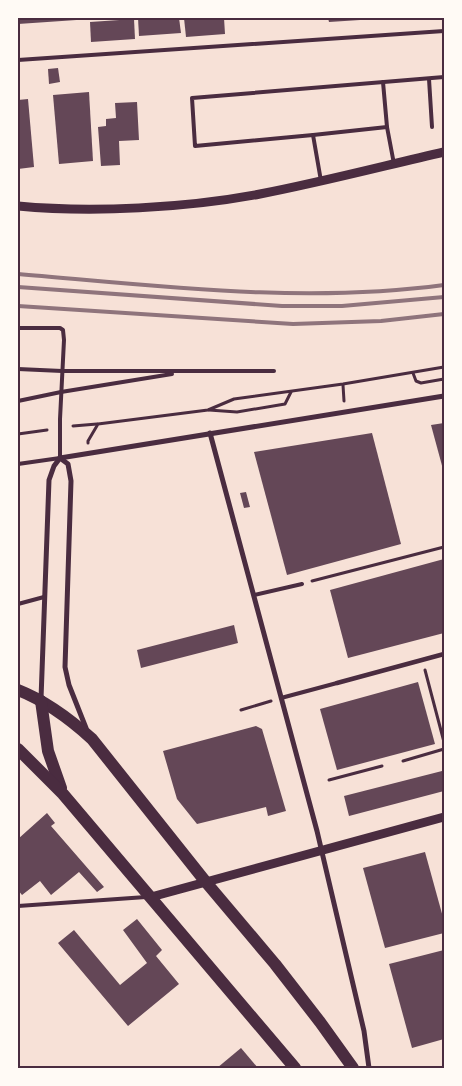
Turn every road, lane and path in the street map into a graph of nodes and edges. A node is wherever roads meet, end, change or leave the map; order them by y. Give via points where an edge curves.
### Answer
1 (444, 31) edge
2 (18, 60) edge
3 (444, 77) edge
4 (429, 78) junction
5 (383, 82) junction
6 (387, 127) junction
7 (432, 127) dead end
8 (313, 134) junction
9 (444, 152) edge
10 (394, 164) junction
11 (321, 181) junction
12 (18, 206) edge
13 (18, 328) edge
14 (444, 367) edge
15 (18, 369) edge
16 (62, 371) junction
17 (274, 371) dead end
18 (184, 372) junction
19 (413, 373) junction
20 (18, 377) edge
21 (444, 379) edge
22 (343, 384) junction
23 (61, 392) junction
24 (291, 392) junction
25 (444, 396) edge
26 (344, 399) dead end
27 (18, 401) edge
28 (208, 410) junction
29 (98, 424) junction
30 (73, 426) dead end
31 (47, 430) dead end
32 (210, 433) junction
33 (18, 434) edge
34 (90, 453) junction
35 (60, 458) junction
36 (18, 464) edge
37 (444, 547) edge
38 (302, 584) joint
39 (254, 594) junction
40 (44, 597) junction
41 (18, 604) edge
42 (444, 654) edge
43 (423, 660) junction
44 (337, 683) joint
45 (18, 690) edge
46 (281, 698) junction
47 (41, 701) junction
48 (240, 710) dead end
49 (92, 740) junction
50 (444, 742) edge
51 (18, 749) edge
52 (444, 749) edge
53 (403, 761) dead end
54 (382, 766) dead end
55 (329, 780) dead end
56 (63, 794) junction
57 (444, 817) edge
58 (322, 850) junction
59 (205, 881) junction
60 (151, 897) junction
61 (18, 906) edge
62 (295, 1068) edge
63 (353, 1068) edge
64 (369, 1068) edge

1 - 2 lane
3 - 4 lane
4 - 5 lane
4 - 7 lane
5 - 6 lane
5 - 8 lane via 192,98 195,146
6 - 8 lane
6 - 10 lane
8 - 11 lane
9 - 10 street
10 - 11 street
11 - 12 street via 258,195 195,203 90,208
13 - 16 lane via 63,330
14 - 19 path
15 - 16 lane
16 - 18 lane
16 - 23 lane
17 - 18 lane
18 - 23 lane
19 - 21 path via 416,381 421,383
19 - 22 path
20 - 27 lane
22 - 24 path
22 - 26 path
23 - 27 lane
23 - 35 lane
24 - 28 path via 234,399
24 - 28 path via 285,404 237,412
25 - 32 street
28 - 29 path
29 - 30 path
29 - 34 path via 88,441
31 - 33 path
32 - 34 street
32 - 39 street
34 - 35 street
35 - 36 lane
35 - 40 street via 49,480
35 - 49 street via 68,464 71,481 65,667 74,701
37 - 38 path
38 - 39 lane
39 - 46 street
40 - 41 lane
40 - 47 street
42 - 43 street
43 - 44 street
43 - 50 path
44 - 46 lane
45 - 47 main road
46 - 48 path
46 - 58 street
47 - 49 main road via 75,723
47 - 56 main road via 48,751
49 - 59 main road
51 - 56 main road
52 - 53 path
54 - 55 path
56 - 60 main road
57 - 58 street
58 - 59 street
58 - 64 street via 364,1031
59 - 60 street
59 - 63 main road via 275,964
60 - 61 lane
60 - 62 main road

